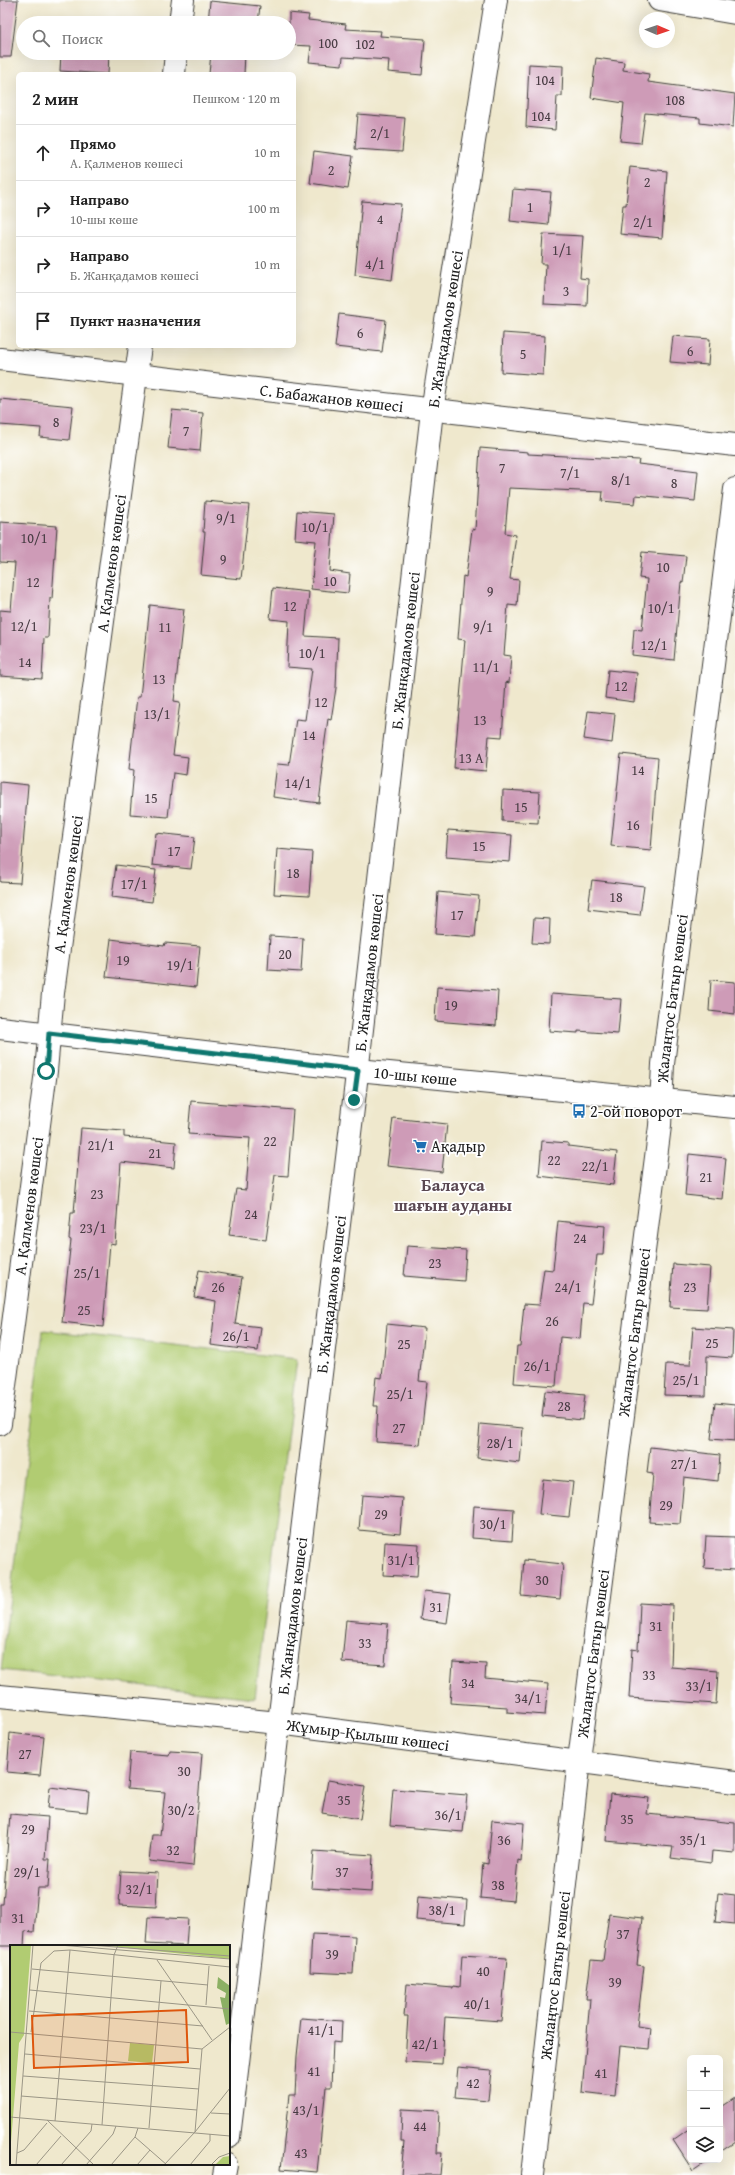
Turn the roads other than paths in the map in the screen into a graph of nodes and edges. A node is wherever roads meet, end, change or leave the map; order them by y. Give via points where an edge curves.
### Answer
1 (183, 0) edge
2 (496, 0) edge
3 (659, 0) edge
4 (735, 13) edge
5 (181, 16) edge
6 (175, 60) edge
7 (174, 72) edge
8 (140, 348) edge
9 (0, 359) edge
10 (136, 374) junction
11 (432, 411) junction
12 (735, 445) edge
13 (735, 489) edge
14 (0, 1028) edge
15 (49, 1033) junction
16 (358, 1070) junction
17 (661, 1099) junction
18 (735, 1107) edge
19 (0, 1424) edge
20 (0, 1696) edge
21 (280, 1723) junction
22 (579, 1760) junction
23 (735, 1782) edge
24 (230, 2129) edge
25 (226, 2165) edge
26 (224, 2175) edge
27 (532, 2175) edge

1 - 5 street
2 - 11 street, Б. Жанқадамов көшесі
3 - 4 street
6 - 7 street
8 - 10 street, А. Қалменов көшесі
9 - 10 street, С. Бабажанов көшесі
10 - 11 street, С. Бабажанов көшесі
10 - 15 street, А. Қалменов көшесі
11 - 12 street, С. Бабажанов көшесі
11 - 16 street, Б. Жанқадамов көшесі
13 - 17 street, Жалаңтос Батыр көшесі via 662,1064
14 - 15 street, 10-шы көше
15 - 16 street, 10-шы көше
15 - 19 street, А. Қалменов көшесі
16 - 17 street, 10-шы көше
16 - 21 street, Б. Жанқадамов көшесі
17 - 18 street, 10-шы көше
17 - 22 street, Жалаңтос Батыр көшесі via 660,1126
20 - 21 street, Жұмыр-Қылыш көшесі
21 - 22 street, Жұмыр-Қылыш көшесі
21 - 24 street, Б. Жанқадамов көшесі
22 - 23 street, Жұмыр-Қылыш көшесі
22 - 27 street, Жалаңтос Батыр көшесі
25 - 26 street

